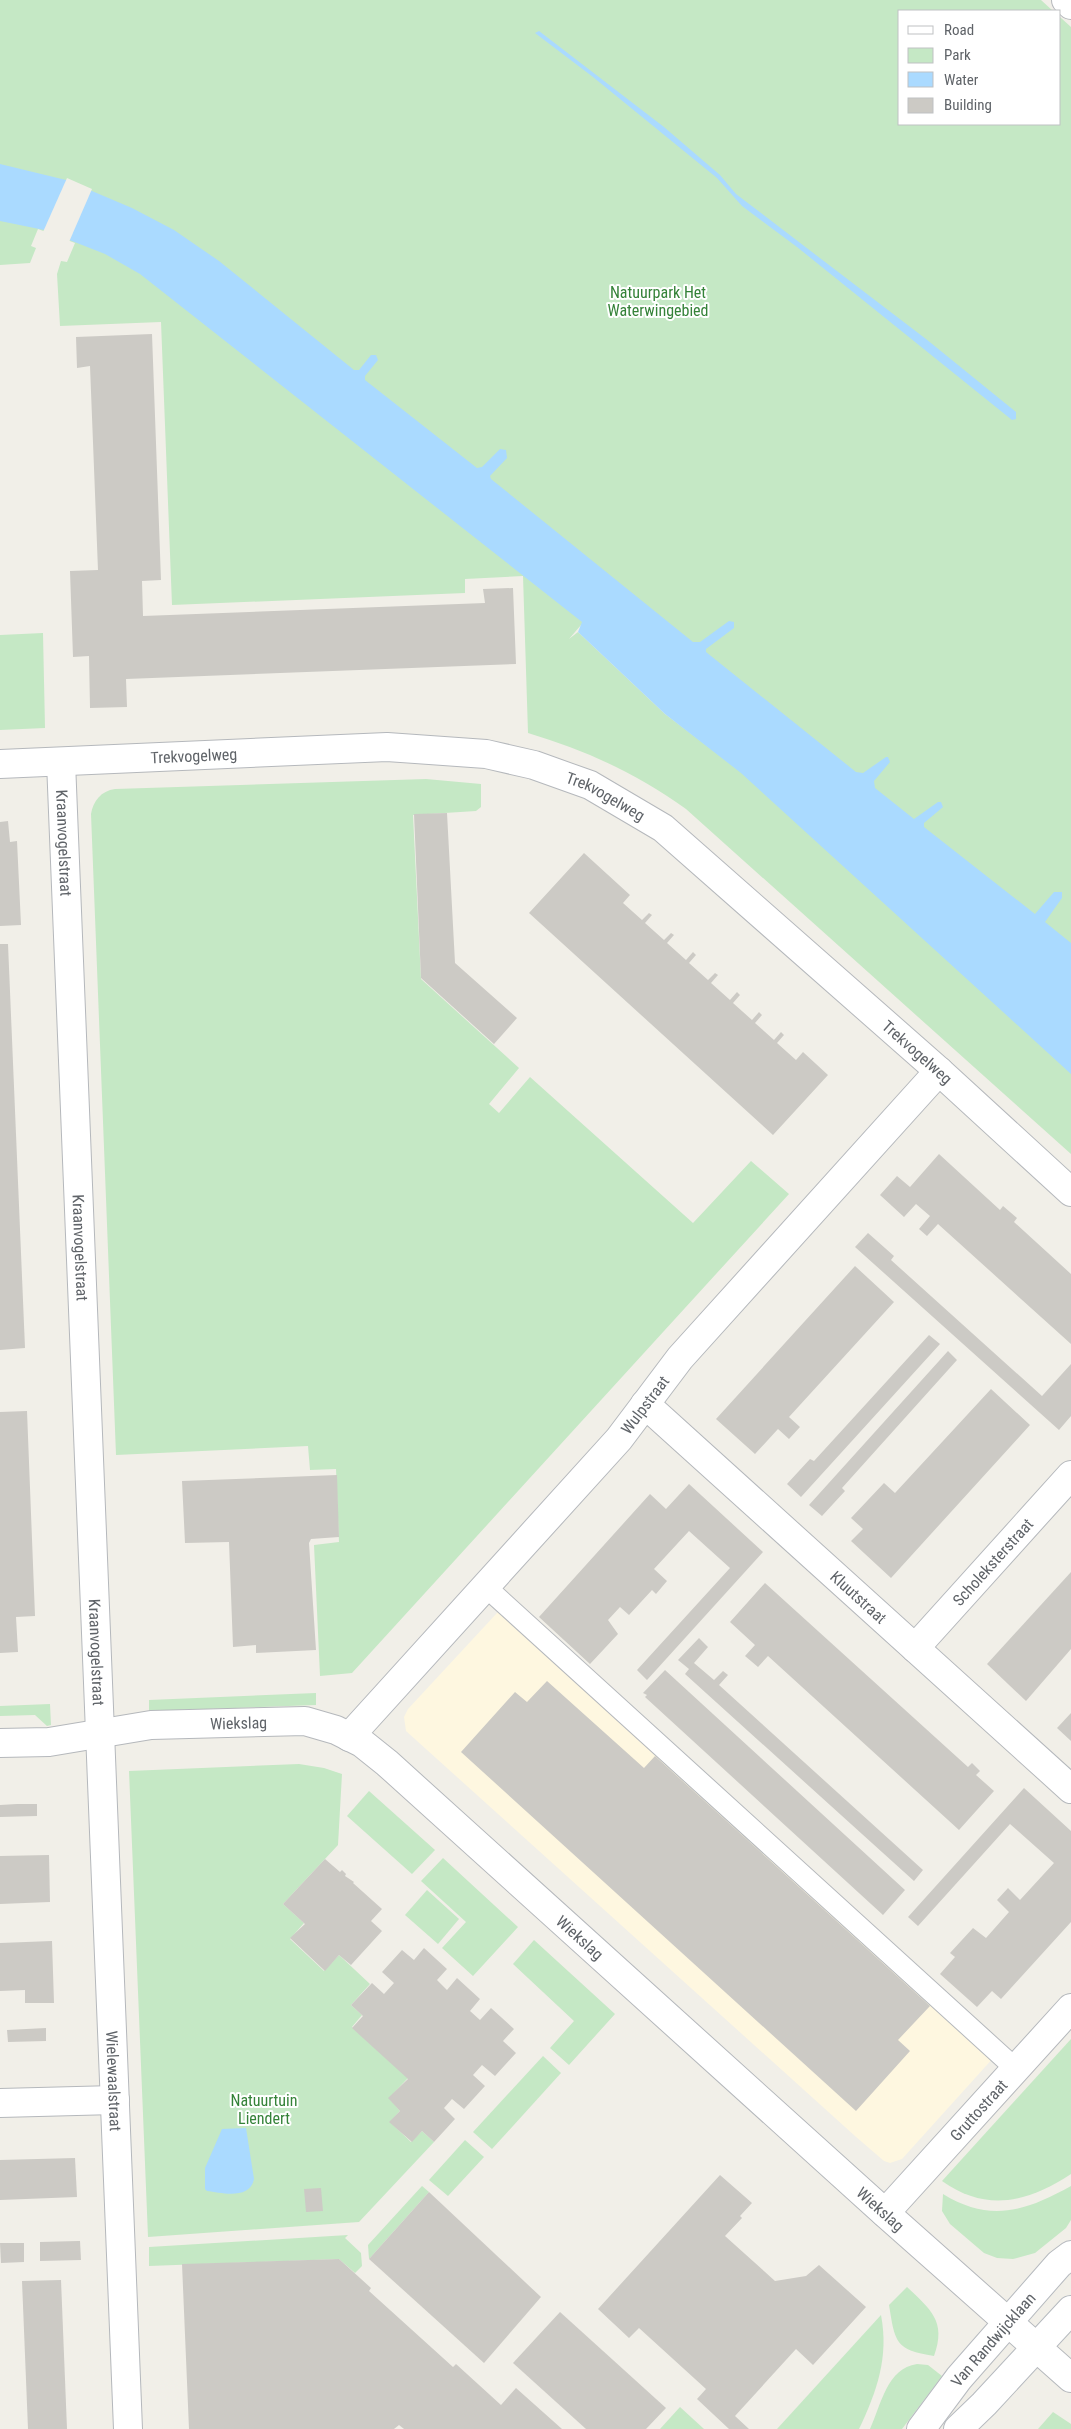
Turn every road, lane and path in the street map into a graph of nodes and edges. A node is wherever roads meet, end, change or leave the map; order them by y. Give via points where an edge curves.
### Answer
1 (1066, 0) edge
2 (1071, 5) edge
3 (61, 762) junction
4 (0, 764) edge
5 (939, 1071) junction
6 (1071, 1192) edge
7 (645, 1404) junction
8 (1071, 1475) edge
9 (486, 1587) junction
10 (915, 1648) junction
11 (100, 1733) junction
12 (349, 1737) junction
13 (0, 1743) edge
14 (1071, 1789) edge
15 (1071, 2008) edge
16 (1016, 2069) junction
17 (115, 2100) junction
18 (0, 2103) edge
19 (886, 2213) junction
20 (1071, 2255) edge
21 (1071, 2310) edge
22 (1008, 2322) junction
23 (1037, 2347) junction
24 (1071, 2378) edge
25 (128, 2429) edge
26 (922, 2429) edge
27 (958, 2429) edge

1 - 2 street
3 - 4 street, Trekvogelweg
3 - 5 street, Trekvogelweg via 387,747 486,754 557,773 590,785 662,828
3 - 11 street, Kraanvogelstraat
5 - 6 street, Trekvogelweg
5 - 7 street, Wulpstraat via 680,1358
7 - 9 street, Wulpstraat via 619,1439
7 - 10 street, Kluutstraat
8 - 10 street, Scholeksterstraat
9 - 12 street, Wulpstraat
9 - 16 lane
10 - 14 street, Kluutstraat
11 - 12 street, Wiekslag via 151,1725 305,1721 324,1725
11 - 13 street, Wiekslag via 49,1742
11 - 17 street, Wielewaalstraat
12 - 19 street, Wiekslag via 387,1762
15 - 16 street, Gruttostraat
16 - 19 street, Gruttostraat
17 - 18 street
17 - 25 street, Wielewaalstraat
19 - 22 street, Wiekslag
20 - 22 street, Van Randwijcklaan via 1059,2264
21 - 23 street
22 - 23 street, Wiekslag
22 - 26 street, Van Randwijcklaan via 959,2378
23 - 24 street, Wiekslag
23 - 27 street

